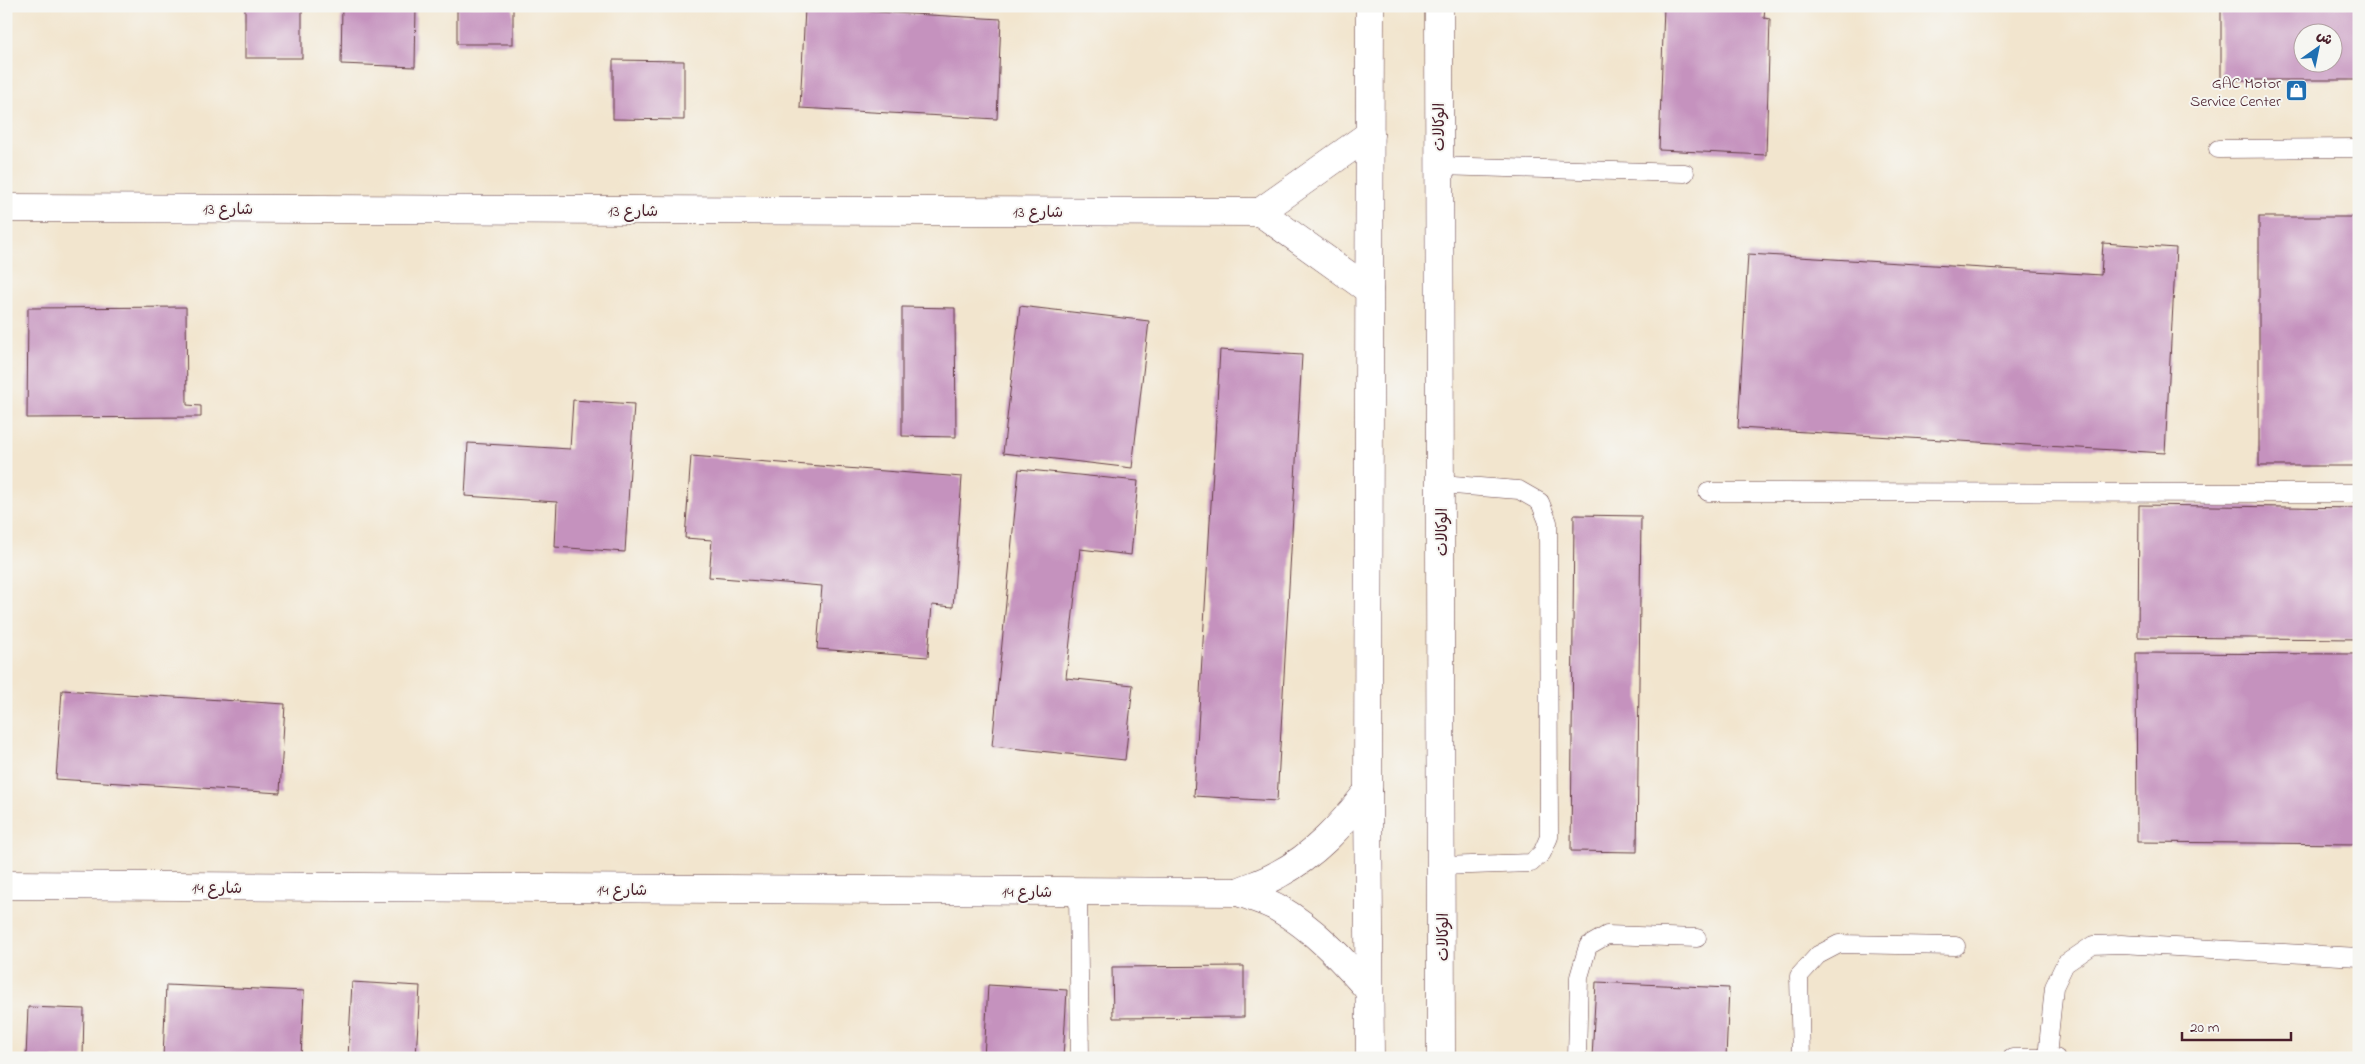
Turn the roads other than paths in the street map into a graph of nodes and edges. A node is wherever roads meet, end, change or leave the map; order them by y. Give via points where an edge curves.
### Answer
1 (1370, 6) edge
2 (1439, 6) edge
3 (1370, 134) junction
4 (2359, 148) edge
5 (2218, 149) dead end
6 (1438, 166) junction
7 (1685, 173) dead end
8 (6, 208) edge
9 (1260, 212) junction
10 (1369, 290) junction
11 (1440, 484) junction
12 (1708, 492) dead end
13 (2359, 493) edge
14 (1368, 791) junction
15 (1442, 866) junction
16 (6, 885) edge
17 (1078, 891) junction
18 (1238, 892) junction
19 (1697, 938) dead end
20 (1956, 946) dead end
21 (2359, 957) edge
22 (1368, 990) junction
23 (2047, 1057) edge
24 (1080, 1058) edge
25 (1370, 1058) edge
26 (1441, 1058) edge
27 (1577, 1058) edge
28 (1801, 1058) edge
29 (2012, 1058) edge
30 (2056, 1058) edge

1 - 3 street
2 - 6 street, الوكالات
3 - 9 street
3 - 10 street
4 - 5 lane
6 - 7 lane
6 - 11 street, الوكالات
8 - 9 street, شارع 13
9 - 10 street
10 - 14 street
11 - 15 street, الوكالات
11 - 15 lane via 1519,490 1540,502 1548,522 1549,837 1542,853 1531,863
12 - 13 lane
14 - 18 street, شارع 14 via 1344,822 1313,851 1277,875
14 - 22 street
15 - 26 street, الوكالات
16 - 17 street, شارع 14
17 - 18 street, شارع 14
17 - 24 lane
18 - 22 street, شارع 14 via 1276,907 1310,929
19 - 27 lane via 1607,935 1588,946 1579,977
20 - 28 lane via 1839,944 1818,955 1799,976
21 - 23 lane via 2093,945 2065,964 2054,987
22 - 25 street
23 - 29 lane
23 - 30 lane

